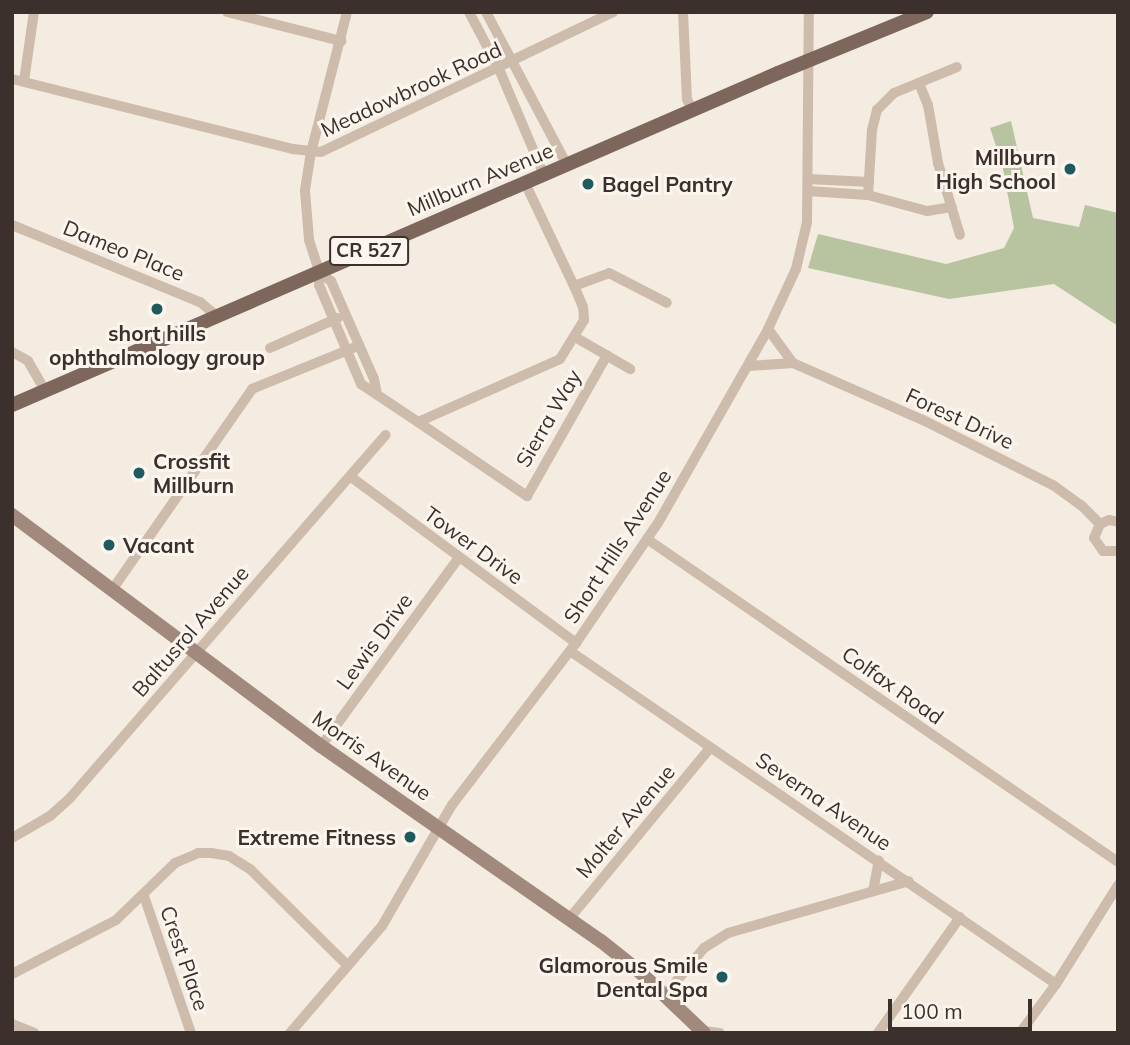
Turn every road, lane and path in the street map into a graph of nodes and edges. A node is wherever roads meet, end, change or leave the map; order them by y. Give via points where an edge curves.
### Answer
1 (34, 12) edge
2 (227, 12) edge
3 (347, 12) edge
4 (470, 12) edge
5 (486, 12) edge
6 (613, 12) edge
7 (683, 12) edge
8 (809, 12) edge
9 (927, 12) edge
10 (341, 41) junction
11 (809, 60) junction
12 (514, 62) junction
13 (957, 67) dead end
14 (499, 69) junction
15 (12, 79) edge
16 (24, 81) junction
17 (919, 83) junction
18 (692, 110) junction
19 (311, 152) junction
20 (567, 165) junction
21 (544, 175) junction
22 (808, 179) junction
23 (869, 182) junction
24 (525, 183) junction
25 (808, 191) junction
26 (868, 195) junction
27 (952, 207) junction
28 (12, 225) edge
29 (960, 234) dead end
30 (320, 273) junction
31 (574, 286) junction
32 (667, 303) dead end
33 (345, 314) junction
34 (218, 317) junction
35 (334, 320) junction
36 (768, 329) junction
37 (575, 337) junction
38 (358, 346) junction
39 (270, 348) dead end
40 (345, 351) junction
41 (12, 352) edge
42 (607, 355) junction
43 (793, 363) junction
44 (749, 366) junction
45 (630, 369) dead end
46 (45, 391) junction
47 (376, 395) junction
48 (12, 405) edge
49 (418, 422) junction
50 (386, 435) dead end
51 (351, 477) junction
52 (12, 515) edge
53 (1118, 522) edge
54 (1100, 524) junction
55 (647, 539) junction
56 (1118, 551) edge
57 (458, 559) junction
58 (113, 590) junction
59 (573, 647) junction
60 (197, 653) junction
61 (321, 746) junction
62 (710, 748) junction
63 (439, 828) junction
64 (12, 838) edge
65 (879, 862) junction
66 (1118, 862) edge
67 (909, 881) junction
68 (1118, 885) edge
69 (873, 891) junction
70 (144, 896) junction
71 (960, 917) junction
72 (569, 919) junction
73 (348, 966) junction
74 (12, 974) edge
75 (1056, 984) junction
76 (665, 995) junction
77 (12, 1024) edge
78 (704, 1032) edge
79 (34, 1033) edge
80 (191, 1033) edge
81 (290, 1033) edge
82 (720, 1033) edge
83 (878, 1033) edge
84 (1020, 1033) edge

1 - 16 street
2 - 10 street
3 - 10 street
4 - 14 street
5 - 12 street
6 - 12 street, Meadowbrook Road
7 - 18 street via 687,99
8 - 11 street, Short Hills Avenue
9 - 11 main road, Millburn Avenue / CR 527
10 - 19 street
11 - 18 main road, Millburn Avenue / CR 527
11 - 22 street, Short Hills Avenue
12 - 14 street, Meadowbrook Road
12 - 20 street
13 - 17 street
14 - 19 street, Meadowbrook Road via 327,150
14 - 21 street
15 - 16 street, Meadowbrook Road
16 - 19 street, Meadowbrook Road
17 - 23 street via 894,93 877,110
17 - 27 street
18 - 20 main road, Millburn Avenue / CR 527
19 - 30 street via 306,216
20 - 21 main road, Millburn Avenue / CR 527
21 - 24 main road, Millburn Avenue / CR 527
22 - 23 street
22 - 25 street, Short Hills Avenue
23 - 26 street
24 - 30 main road, Millburn Avenue / CR 527
24 - 31 street
25 - 26 street
25 - 36 street, Short Hills Avenue via 804,241 796,269
26 - 27 street via 927,211
27 - 29 street
28 - 34 street, Dameo Place via 200,302
30 - 33 street via 331,281
30 - 34 main road, Millburn Avenue / CR 527
30 - 35 street via 319,285
31 - 32 street via 609,273
31 - 37 street via 584,314
33 - 35 street
33 - 38 street
34 - 46 main road, Millburn Avenue / CR 527
35 - 39 street
35 - 40 street
36 - 43 street, Forest Drive
36 - 44 street, Short Hills Avenue
37 - 42 street
37 - 49 street via 560,359
38 - 40 street
38 - 47 street via 374,379
40 - 47 street via 361,384
40 - 58 street via 252,389
41 - 46 street via 28,361
42 - 45 street
42 - 49 street, Sierra Way via 527,496
43 - 44 street, Forest Drive
43 - 54 street, Forest Drive via 1046,481
44 - 55 street, Short Hills Avenue
46 - 48 main road, Millburn Avenue / CR 527
47 - 49 street
50 - 51 street, Baltusrol Avenue
51 - 57 street, Tower Drive
51 - 60 street, Baltusrol Avenue
52 - 58 main road, Morris Avenue
53 - 54 street
54 - 56 street via 1094,533 1098,547
55 - 59 street, Short Hills Avenue
55 - 66 street, Colfax Road
57 - 59 street, Tower Drive
57 - 61 street, Lewis Drive
58 - 60 main road, Morris Avenue
59 - 62 street, Severna Avenue
59 - 63 street, Short Hills Avenue
60 - 61 main road, Morris Avenue
60 - 64 street, Baltusrol Avenue via 70,798
61 - 63 main road, Morris Avenue
62 - 65 street, Severna Avenue
62 - 72 street, Molter Avenue
63 - 72 main road, Morris Avenue
63 - 73 street, Short Hills Avenue via 382,926
65 - 67 street, Severna Avenue
65 - 69 street
67 - 69 street
67 - 71 street, Severna Avenue
68 - 75 street
69 - 76 street via 728,933 704,948
70 - 73 street via 170,867 186,857 229,856 251,870
70 - 74 street via 116,920
70 - 80 street, Crest Place
71 - 75 street, Severna Avenue
71 - 83 street
72 - 76 main road, Morris Avenue
73 - 81 street, Short Hills Avenue
75 - 84 street
76 - 78 main road, Morris Avenue
77 - 79 street
78 - 82 street

